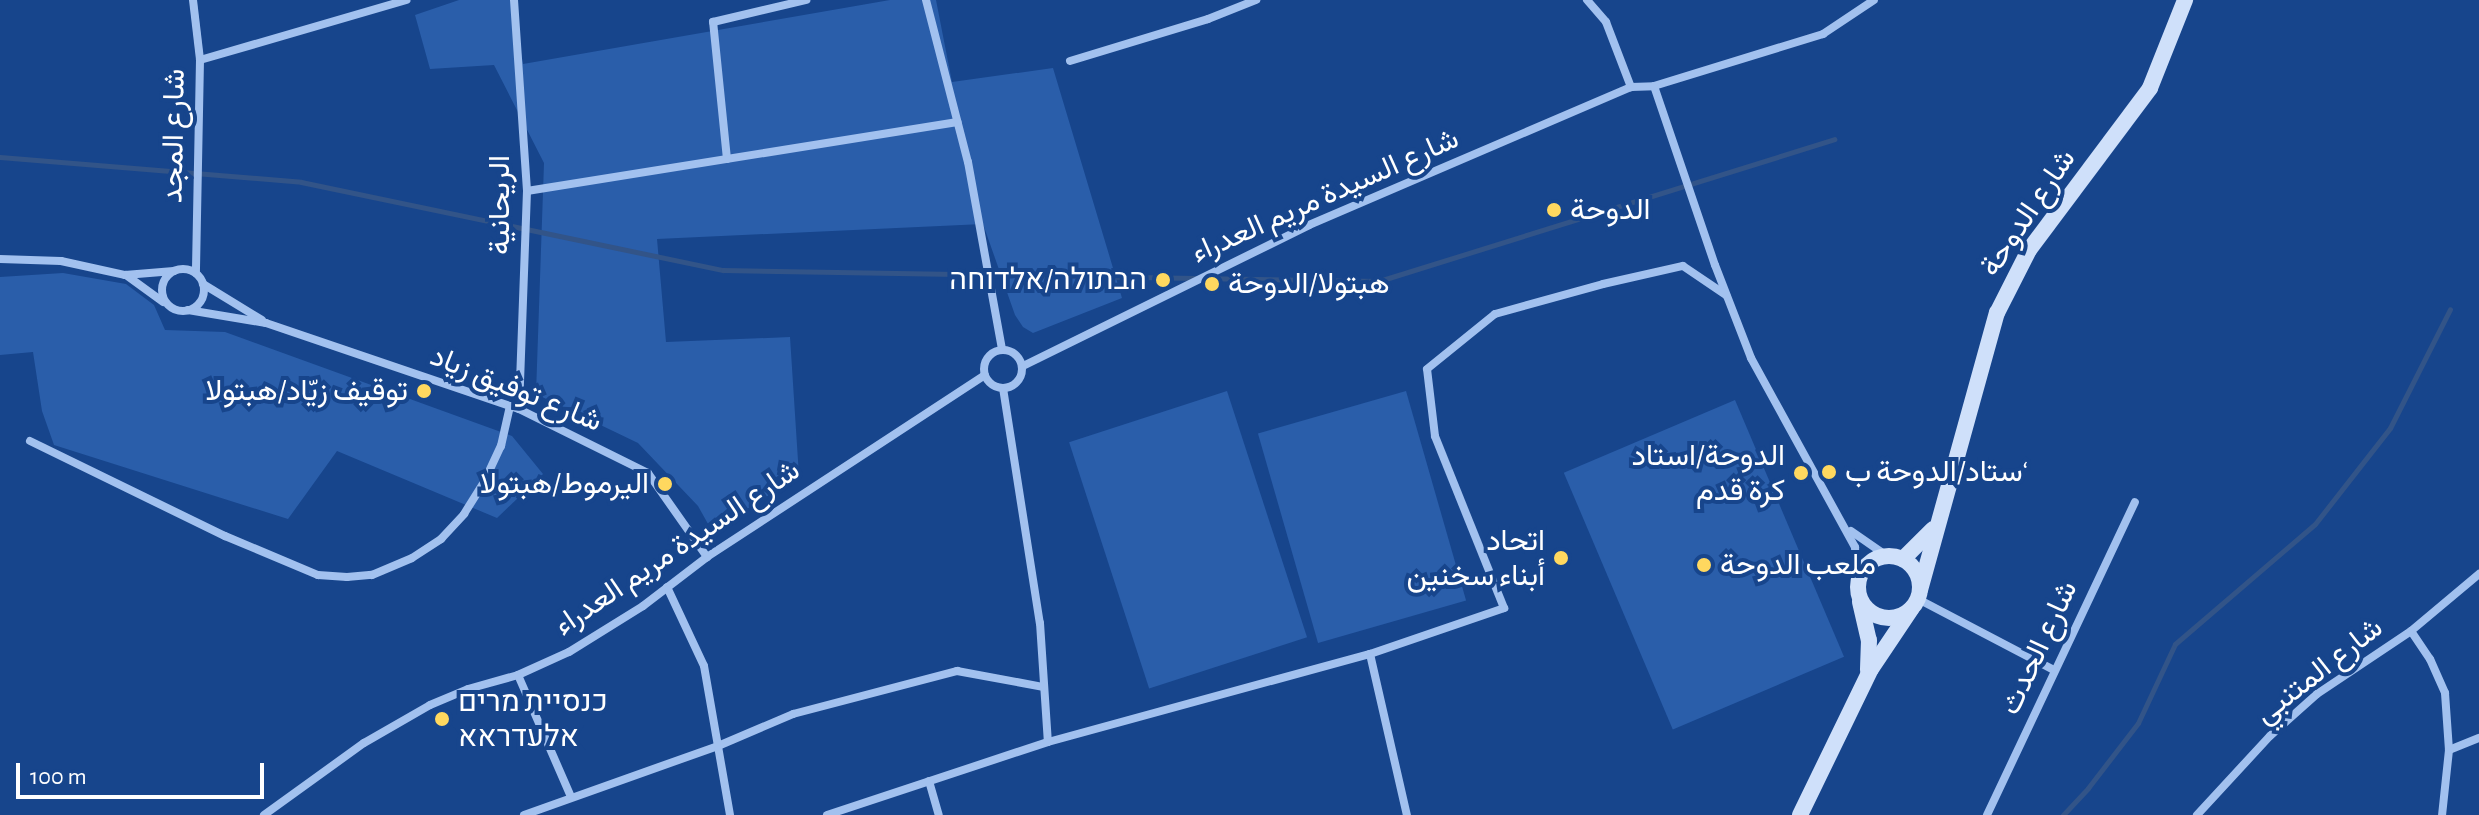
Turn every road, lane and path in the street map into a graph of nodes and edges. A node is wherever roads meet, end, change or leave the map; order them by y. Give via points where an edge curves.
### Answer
1 (193, 0) edge
2 (406, 0) edge
3 (514, 0) edge
4 (806, 0) edge
5 (926, 0) edge
6 (1256, 0) edge
7 (1587, 0) edge
8 (1874, 0) edge
9 (2185, 0) edge
10 (200, 60) junction
11 (1070, 61) dead end
12 (1654, 86) junction
13 (1631, 87) junction
14 (958, 122) junction
15 (727, 159) junction
16 (527, 191) junction
17 (0, 259) edge
18 (174, 271) junction
19 (196, 273) junction
20 (125, 275) junction
21 (203, 284) junction
22 (1726, 295) junction
23 (167, 304) junction
24 (188, 310) junction
25 (266, 323) junction
26 (1002, 350) junction
27 (1023, 366) junction
28 (985, 375) junction
29 (1003, 388) junction
30 (514, 408) junction
31 (30, 441) dead end
32 (2135, 502) dead end
33 (1942, 519) junction
34 (1845, 524) junction
35 (707, 557) junction
36 (1895, 557) junction
37 (2479, 574) edge
38 (667, 587) junction
39 (1858, 593) junction
40 (1917, 599) junction
41 (2411, 631) junction
42 (1370, 654) junction
43 (2054, 670) junction
44 (518, 675) junction
45 (1868, 675) junction
46 (1043, 687) junction
47 (2479, 738) edge
48 (1048, 742) junction
49 (718, 746) junction
50 (2449, 750) junction
51 (929, 781) junction
52 (571, 797) junction
53 (264, 815) edge
54 (524, 815) edge
55 (730, 815) edge
56 (827, 815) edge
57 (939, 815) edge
58 (1407, 815) edge
59 (1800, 815) edge
60 (1987, 815) edge
61 (2197, 815) edge
62 (2442, 815) edge

1 - 10 street, شارع المجد
2 - 10 street
3 - 16 street, الريحانية
4 - 15 street via 713,22
5 - 14 street
6 - 11 street
7 - 13 street via 1606,22
8 - 12 street, شارع السيدة مريم العدراء via 1823,34
9 - 33 street, شارع الدوحة via 2150,88 2029,250 2012,281 1983,354
10 - 19 street, شارع المجد
12 - 13 street, شارع السيدة مريم العدراء
12 - 22 street
13 - 27 street, شارع السيدة مريم العدراء via 1309,225
14 - 15 street
14 - 26 street
15 - 16 street
16 - 30 street, الريحانية
17 - 20 street via 61,261
18 - 19 street
18 - 20 street
18 - 23 street via 162,284
19 - 21 street
20 - 23 street
21 - 24 street via 203,297
21 - 25 street
22 - 34 street via 1768,394
22 - 42 street via 1683,266 1603,284 1495,314 1427,369 1435,436 1504,608
23 - 24 street
24 - 25 street
25 - 30 street, شارع توفيق زياد
26 - 27 street via 1017,355
26 - 28 street via 988,357
27 - 29 street via 1020,379
28 - 29 street
28 - 35 street, شارع السيدة مريم العدراء
29 - 46 street via 1040,623
30 - 31 street, الريحانية via 485,480 441,539 372,575 347,577 318,575 225,536
30 - 35 street, شارع توفيق زياد via 648,473
32 - 43 street, شارع الحدث
33 - 36 street
33 - 40 street, شارع الدوحة
34 - 36 street via 1855,536
34 - 39 street via 1855,547
35 - 38 street, شارع السيدة مريم العدراء
36 - 39 street via 1869,562 1858,578
36 - 40 street via 1916,572
37 - 41 street, شارع المتنبي
38 - 44 street, شارع السيدة مريم العدراء via 569,652
38 - 49 street via 704,666
39 - 40 street via 1864,608 1883,618 1894,618
39 - 45 street, شارع الدوحة via 1869,640
40 - 43 street
40 - 45 street, شارع الدوحة
41 - 50 street via 2445,693
41 - 61 street, شارع المتنبي via 2317,694
42 - 48 street
42 - 58 street
43 - 60 street, شارع الحدث
44 - 52 street
44 - 53 street, شارع السيدة مريم العدراء via 430,705 364,743
45 - 59 street, شارع الدوحة
46 - 48 street
46 - 49 street via 957,671 793,714
47 - 50 street
48 - 51 street
49 - 52 street
49 - 55 street
50 - 62 street
51 - 56 street
51 - 57 street
52 - 54 street

